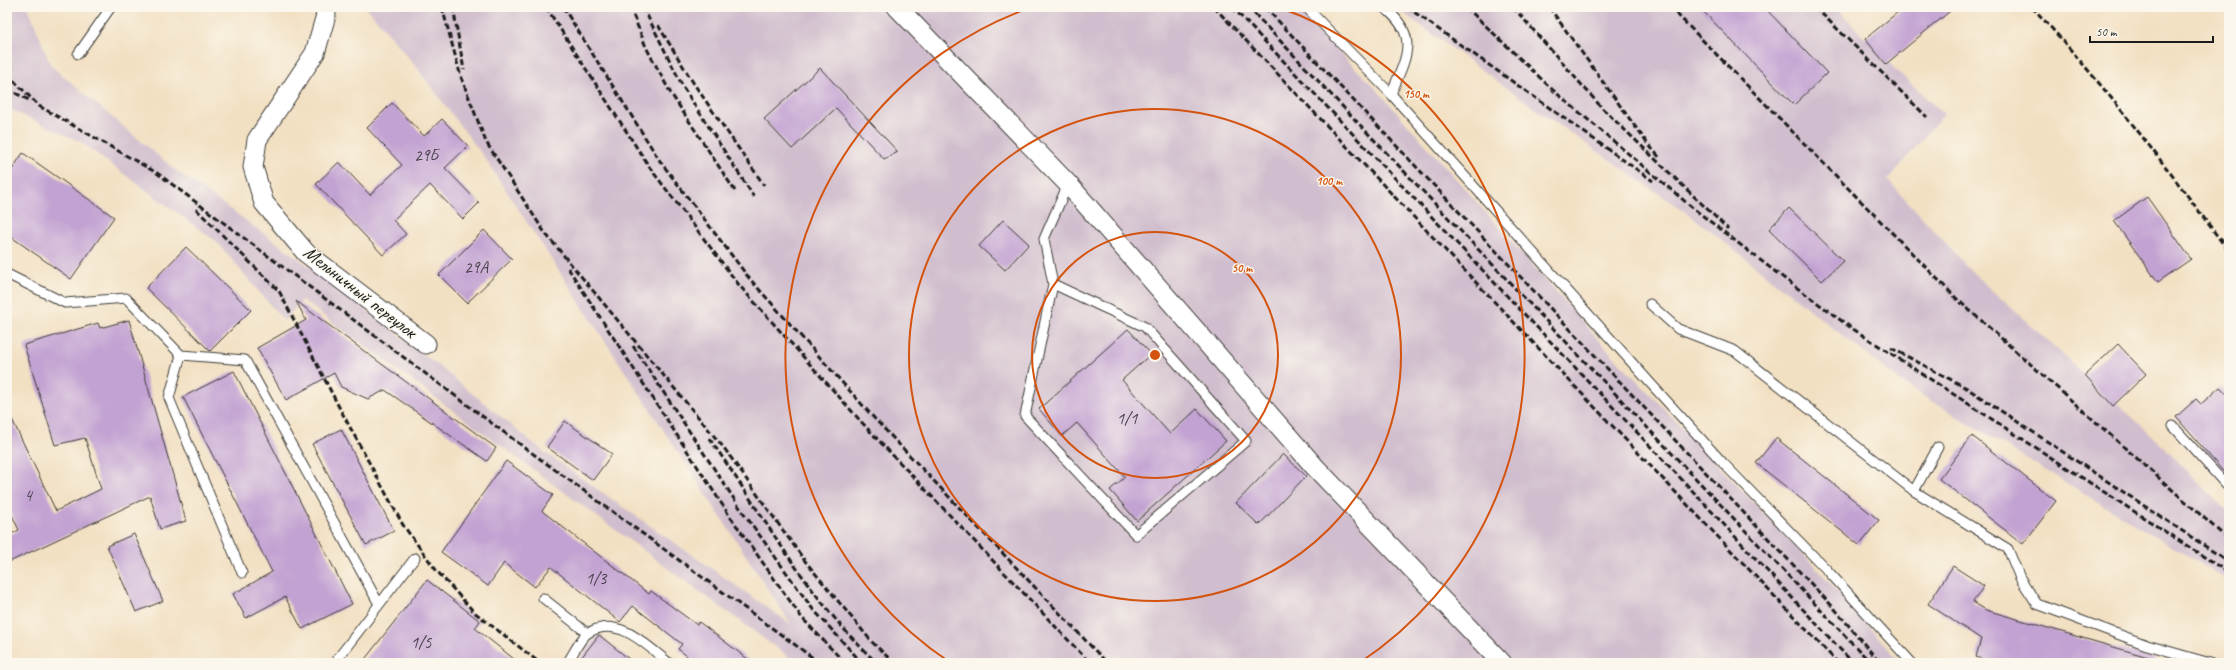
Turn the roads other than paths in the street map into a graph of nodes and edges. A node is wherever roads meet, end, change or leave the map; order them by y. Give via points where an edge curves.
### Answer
1 (111, 7) edge
2 (324, 7) edge
3 (898, 7) edge
4 (1306, 7) edge
5 (1384, 7) edge
6 (78, 54) dead end
7 (1391, 94) junction
8 (1068, 184) junction
9 (7, 274) edge
10 (1053, 284) junction
11 (1650, 304) dead end
12 (426, 344) dead end
13 (181, 355) junction
14 (2173, 426) dead end
15 (1938, 447) dead end
16 (2229, 488) edge
17 (1914, 491) junction
18 (415, 558) dead end
19 (242, 573) dead end
20 (544, 598) dead end
21 (379, 604) junction
22 (587, 633) junction
23 (338, 658) dead end
24 (567, 663) edge
25 (669, 663) edge
26 (1502, 663) edge
27 (1912, 663) edge
28 (2210, 663) edge

1 - 6 lane
2 - 12 street, Мельничный переулок via 326,15 315,53 257,140 253,167 264,203 306,253
3 - 8 street
4 - 7 lane
5 - 7 lane via 1398,18 1408,36 1404,63
7 - 27 lane via 1657,391
8 - 10 lane via 1044,238
8 - 26 street via 1315,467
9 - 13 lane via 65,303 126,298
10 - 10 lane via 1025,416 1136,535 1246,440 1145,327
11 - 17 lane via 1678,329 1735,351
13 - 19 lane via 169,398
13 - 21 lane via 245,360
14 - 16 lane
15 - 17 lane
17 - 28 lane via 2008,549 2020,578 2037,604 2147,646
18 - 21 lane
20 - 22 lane
21 - 23 lane
22 - 24 lane
22 - 25 lane via 605,626 626,630

